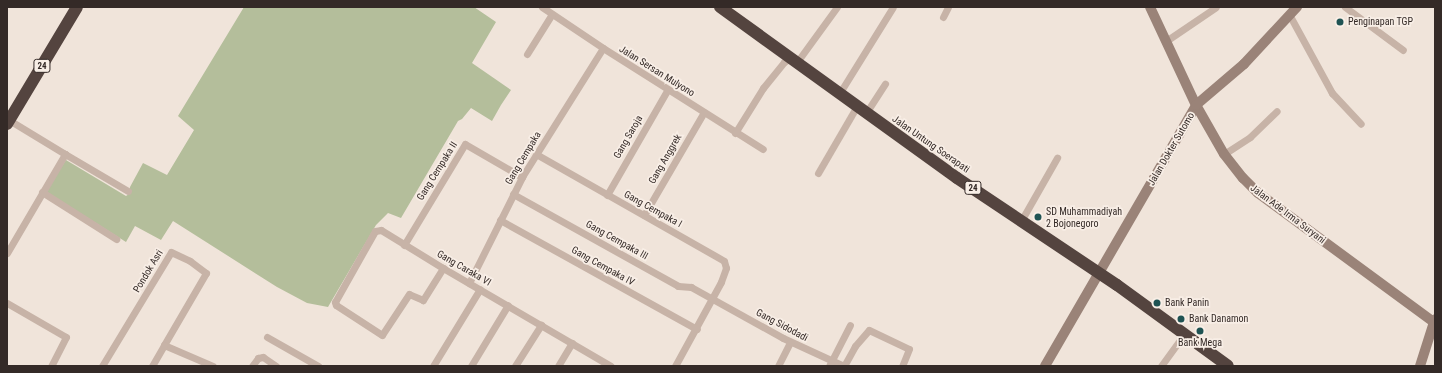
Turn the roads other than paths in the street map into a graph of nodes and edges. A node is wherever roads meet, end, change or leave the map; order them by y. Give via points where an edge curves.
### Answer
1 (77, 7) edge
2 (542, 7) edge
3 (720, 7) edge
4 (837, 7) edge
5 (893, 7) edge
6 (948, 7) edge
7 (1150, 7) edge
8 (1216, 7) edge
9 (1297, 7) edge
10 (1345, 7) edge
11 (552, 14) junction
12 (1290, 16) junction
13 (943, 17) dead end
14 (1166, 41) junction
15 (602, 48) junction
16 (1403, 50) dead end
17 (527, 54) dead end
18 (794, 60) junction
19 (885, 84) dead end
20 (668, 89) junction
21 (839, 94) junction
22 (1196, 105) junction
23 (862, 110) junction
24 (1277, 111) dead end
25 (704, 112) junction
26 (8, 122) edge
27 (1361, 124) dead end
28 (735, 133) junction
29 (763, 149) dead end
30 (65, 154) junction
31 (536, 154) junction
32 (1224, 154) junction
33 (1057, 158) dead end
34 (818, 174) dead end
35 (522, 177) junction
36 (128, 191) dead end
37 (42, 192) junction
38 (513, 194) junction
39 (607, 195) junction
40 (644, 215) junction
41 (500, 220) junction
42 (1021, 220) junction
43 (116, 239) dead end
44 (404, 245) junction
45 (7, 253) edge
46 (443, 268) junction
47 (1099, 273) junction
48 (469, 283) junction
49 (480, 289) junction
50 (712, 299) junction
51 (7, 303) edge
52 (508, 305) junction
53 (1435, 321) edge
54 (541, 325) junction
55 (850, 325) dead end
56 (696, 329) junction
57 (1184, 334) junction
58 (267, 337) dead end
59 (790, 342) junction
60 (572, 343) junction
61 (164, 345) junction
62 (831, 363) edge
63 (51, 366) edge
64 (102, 366) edge
65 (152, 366) edge
66 (213, 366) edge
67 (252, 366) edge
68 (276, 366) edge
69 (318, 366) edge
70 (433, 366) edge
71 (471, 366) edge
72 (515, 366) edge
73 (558, 366) edge
74 (611, 366) edge
75 (675, 366) edge
76 (778, 366) edge
77 (844, 366) edge
78 (902, 366) edge
79 (1045, 366) edge
80 (1161, 366) edge
81 (1228, 366) edge
82 (1420, 366) edge

1 - 26 highway, 24
2 - 11 street, Jalan Sersan Mulyono
3 - 18 highway, Jalan Untung Soerapati / 24
4 - 18 street
5 - 21 street
6 - 13 street
7 - 14 main road, Jalan Ade Irma Suryani
8 - 14 street
9 - 12 main road, Jalan Dokter Sutomo
10 - 16 street
11 - 15 street, Jalan Sersan Mulyono
11 - 17 street
12 - 22 main road, Jalan Dokter Sutomo via 1244,64
12 - 27 street via 1332,93
14 - 22 main road, Jalan Ade Irma Suryani
15 - 20 street, Jalan Sersan Mulyono
15 - 31 street, Gang Cempaka
18 - 21 highway, Jalan Untung Soerapati / 24
18 - 28 street via 784,62 763,88
19 - 23 street
20 - 25 street, Jalan Sersan Mulyono
20 - 39 street, Gang Saroja
21 - 23 highway, Jalan Untung Soerapati / 24
22 - 32 main road, Jalan Ade Irma Suryani
22 - 47 main road, Jalan Dokter Sutomo
23 - 34 street
23 - 42 highway, Jalan Untung Soerapati / 24
24 - 32 street via 1250,137
25 - 28 street, Jalan Sersan Mulyono
25 - 40 street, Gang Anggrek
26 - 30 street
28 - 29 street, Jalan Sersan Mulyono
30 - 36 street
30 - 37 street
31 - 35 street, Gang Cempaka
31 - 39 street, Gang Cempaka I
32 - 53 main road, Jalan Ade Irma Suryani via 1242,178 1258,193
33 - 42 street
35 - 38 street, Gang Cempaka
35 - 44 street, Gang Cempaka II via 465,144
37 - 43 street
37 - 45 street
38 - 41 street, Gang Cempaka
38 - 50 street, Gang Cempaka III via 678,286 692,288
39 - 40 street, Gang Cempaka I
40 - 50 street, Gang Cempaka I via 724,261 726,268
41 - 48 street, Gang Cempaka
41 - 56 street, Gang Cempaka IV
42 - 47 highway, Jalan Untung Soerapati / 24
44 - 46 street, Gang Caraka VI
44 - 46 street, Gang Caraka VI via 381,230 375,231 336,299 336,305 382,335 409,294 423,300
46 - 48 street, Gang Caraka VI
47 - 57 highway, Jalan Untung Soerapati / 24
47 - 79 main road, Jalan Dokter Sutomo
48 - 49 street, Gang Caraka VI
49 - 52 street, Gang Caraka VI
49 - 70 street
50 - 56 street
50 - 59 street, Gang Sidodadi
51 - 63 street via 66,337
52 - 54 street, Gang Caraka VI
52 - 71 street
53 - 82 main road
54 - 60 street, Gang Caraka VI
54 - 72 street
55 - 62 street
56 - 75 street
57 - 80 street
57 - 81 highway, Jalan Untung Soerapati / 24
58 - 69 street
59 - 62 street, Gang Sidodadi
59 - 76 street
60 - 73 street
60 - 74 street, Gang Caraka VI
61 - 64 street, Pondok Asri via 206,273 190,261 171,252
61 - 65 street, Pondok Asri
61 - 66 street
62 - 77 street, Gang Sidodadi
67 - 68 street via 262,357
77 - 78 street via 854,346 868,330 908,348 909,352

